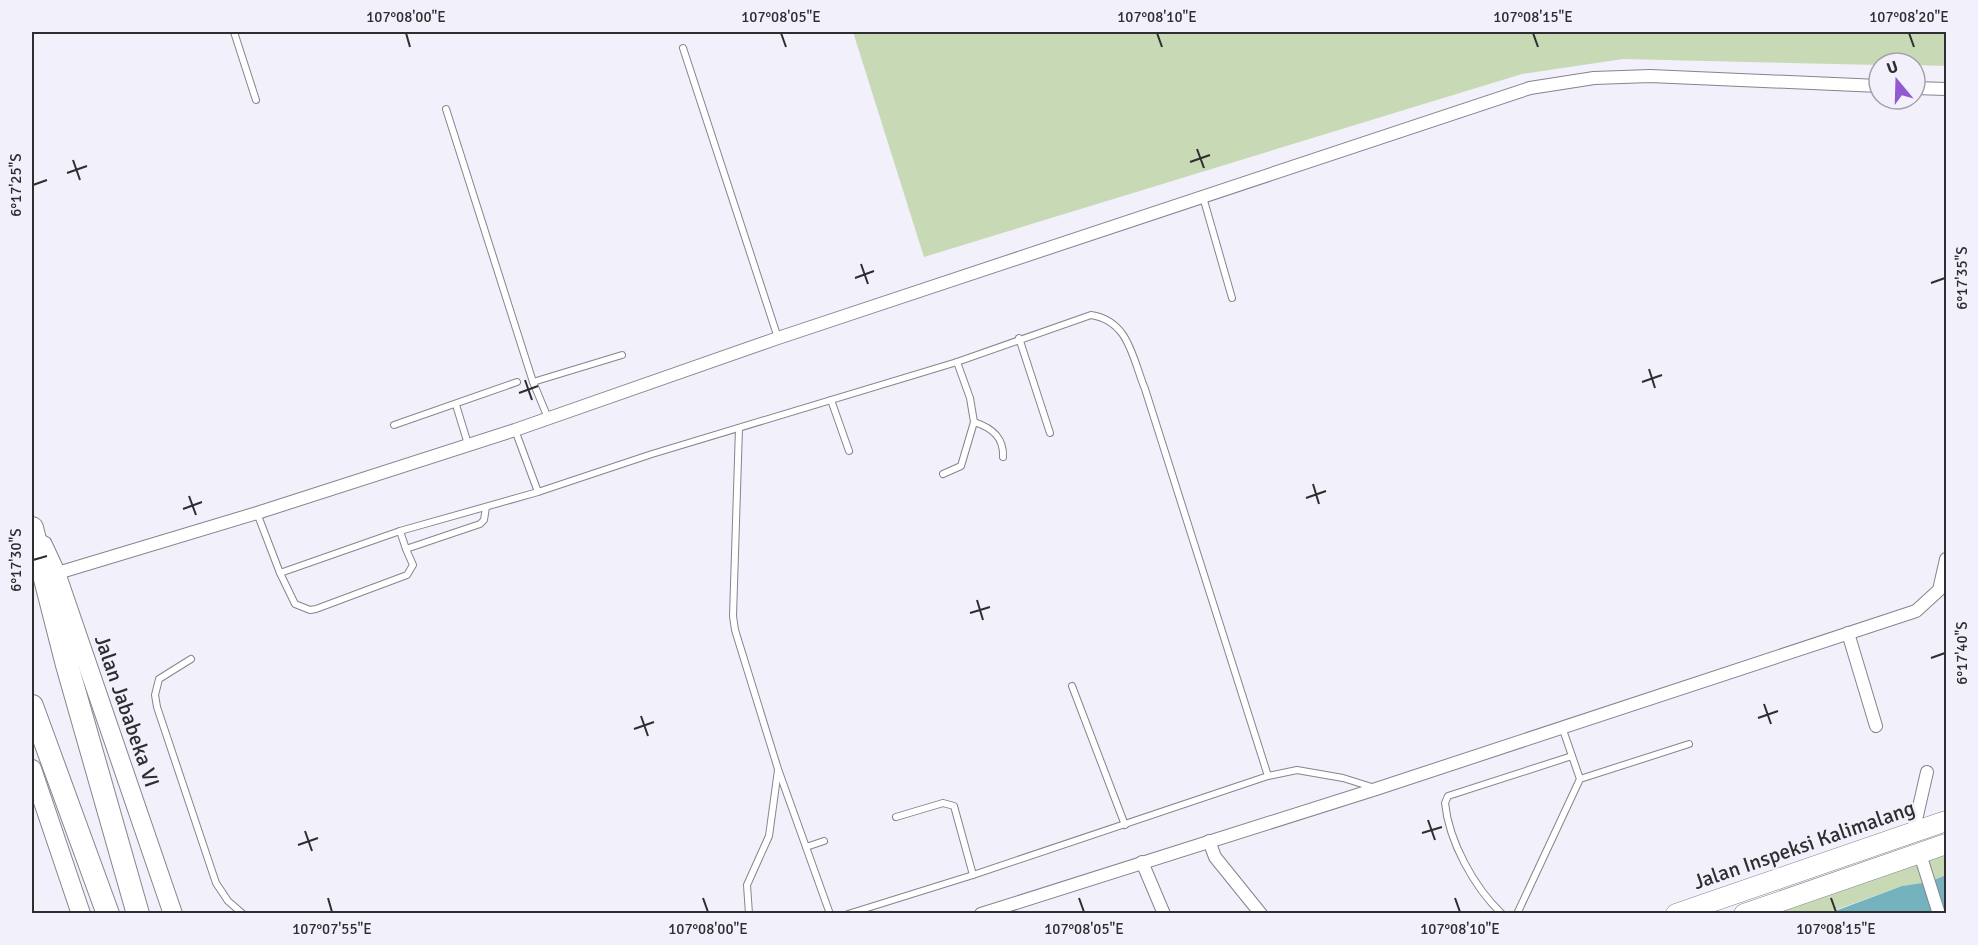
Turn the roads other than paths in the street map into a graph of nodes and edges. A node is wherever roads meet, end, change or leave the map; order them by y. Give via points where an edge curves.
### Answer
1 (234, 32) edge
2 (683, 48) dead end
3 (1867, 85) edge
4 (1927, 88) edge
5 (1947, 89) edge
6 (256, 100) dead end
7 (446, 109) dead end
8 (1203, 197) junction
9 (1232, 298) dead end
10 (778, 338) junction
11 (1019, 338) junction
12 (622, 355) dead end
13 (957, 362) junction
14 (517, 382) dead end
15 (533, 382) junction
16 (831, 400) junction
17 (456, 405) junction
18 (548, 418) junction
19 (975, 422) junction
20 (394, 425) dead end
21 (739, 428) junction
22 (514, 430) junction
23 (1050, 433) dead end
24 (468, 444) junction
25 (849, 451) dead end
26 (1003, 457) dead end
27 (943, 474) dead end
28 (538, 492) junction
29 (486, 507) junction
30 (257, 513) junction
31 (32, 527) edge
32 (400, 531) junction
33 (406, 549) junction
34 (1947, 559) edge
35 (280, 573) junction
36 (50, 575) junction
37 (1848, 633) junction
38 (191, 659) dead end
39 (1072, 686) dead end
40 (32, 706) edge
41 (1562, 726) junction
42 (1876, 726) dead end
43 (1689, 744) dead end
44 (1572, 756) junction
45 (32, 769) edge
46 (778, 769) junction
47 (1927, 772) dead end
48 (1268, 776) junction
49 (1580, 779) junction
50 (1376, 789) junction
51 (896, 817) dead end
52 (1947, 821) edge
53 (1125, 825) junction
54 (1913, 833) junction
55 (824, 841) dead end
56 (1209, 841) junction
57 (1947, 844) edge
58 (806, 847) junction
59 (1920, 854) junction
60 (1142, 862) junction
61 (973, 875) junction
62 (81, 914) edge
63 (108, 914) edge
64 (138, 914) edge
65 (173, 914) edge
66 (243, 914) edge
67 (749, 914) edge
68 (830, 914) edge
69 (848, 914) edge
70 (981, 914) edge
71 (1164, 914) edge
72 (1261, 914) edge
73 (1502, 914) edge
74 (1517, 914) edge
75 (1677, 914) edge
76 (1744, 914) edge
77 (1939, 914) edge

1 - 6 lane
2 - 10 lane
3 - 8 street via 1650,76 1594,78 1530,88
4 - 5 street
7 - 15 lane
8 - 9 lane
8 - 10 street
10 - 18 street
11 - 13 lane
11 - 23 lane
11 - 48 lane via 1091,315 1107,318 1122,330 1145,389
12 - 15 lane
13 - 16 lane
13 - 19 lane
14 - 17 lane
15 - 18 lane
16 - 21 lane
16 - 25 lane
17 - 20 lane
17 - 24 lane
18 - 22 street
19 - 26 lane via 1000,438
19 - 27 lane via 961,466
21 - 28 lane
21 - 46 lane via 733,616
22 - 24 street
22 - 28 lane
24 - 30 street
28 - 29 lane
29 - 32 lane
29 - 33 lane via 486,517 480,524
30 - 35 lane
30 - 36 street
31 - 36 highway
32 - 33 lane
32 - 35 lane
33 - 35 lane via 412,565 407,575 310,610 295,604
34 - 37 street via 1939,591 1916,612
36 - 64 highway via 70,676
36 - 65 main road, Jalan Jababeka VI
37 - 41 street
37 - 42 street
38 - 66 lane via 159,679 154,695 216,883
39 - 53 lane
40 - 63 highway
41 - 44 lane
41 - 50 street
43 - 49 lane
44 - 49 lane
44 - 73 lane via 1448,796 1445,803 1455,843 1481,890
45 - 62 main road
46 - 58 lane
46 - 67 lane via 769,836 747,885
47 - 54 street
48 - 50 lane via 1297,770
48 - 53 lane
49 - 74 lane
50 - 56 street
51 - 61 lane via 943,803 954,806
52 - 54 main road, Jalan Inspeksi Kalimalang
53 - 61 lane
54 - 75 main road, Jalan Inspeksi Kalimalang
55 - 58 lane
56 - 60 street
56 - 72 street via 1215,856
57 - 59 main road
58 - 68 lane
59 - 76 main road
59 - 77 street
60 - 70 street
60 - 71 street
61 - 69 lane

